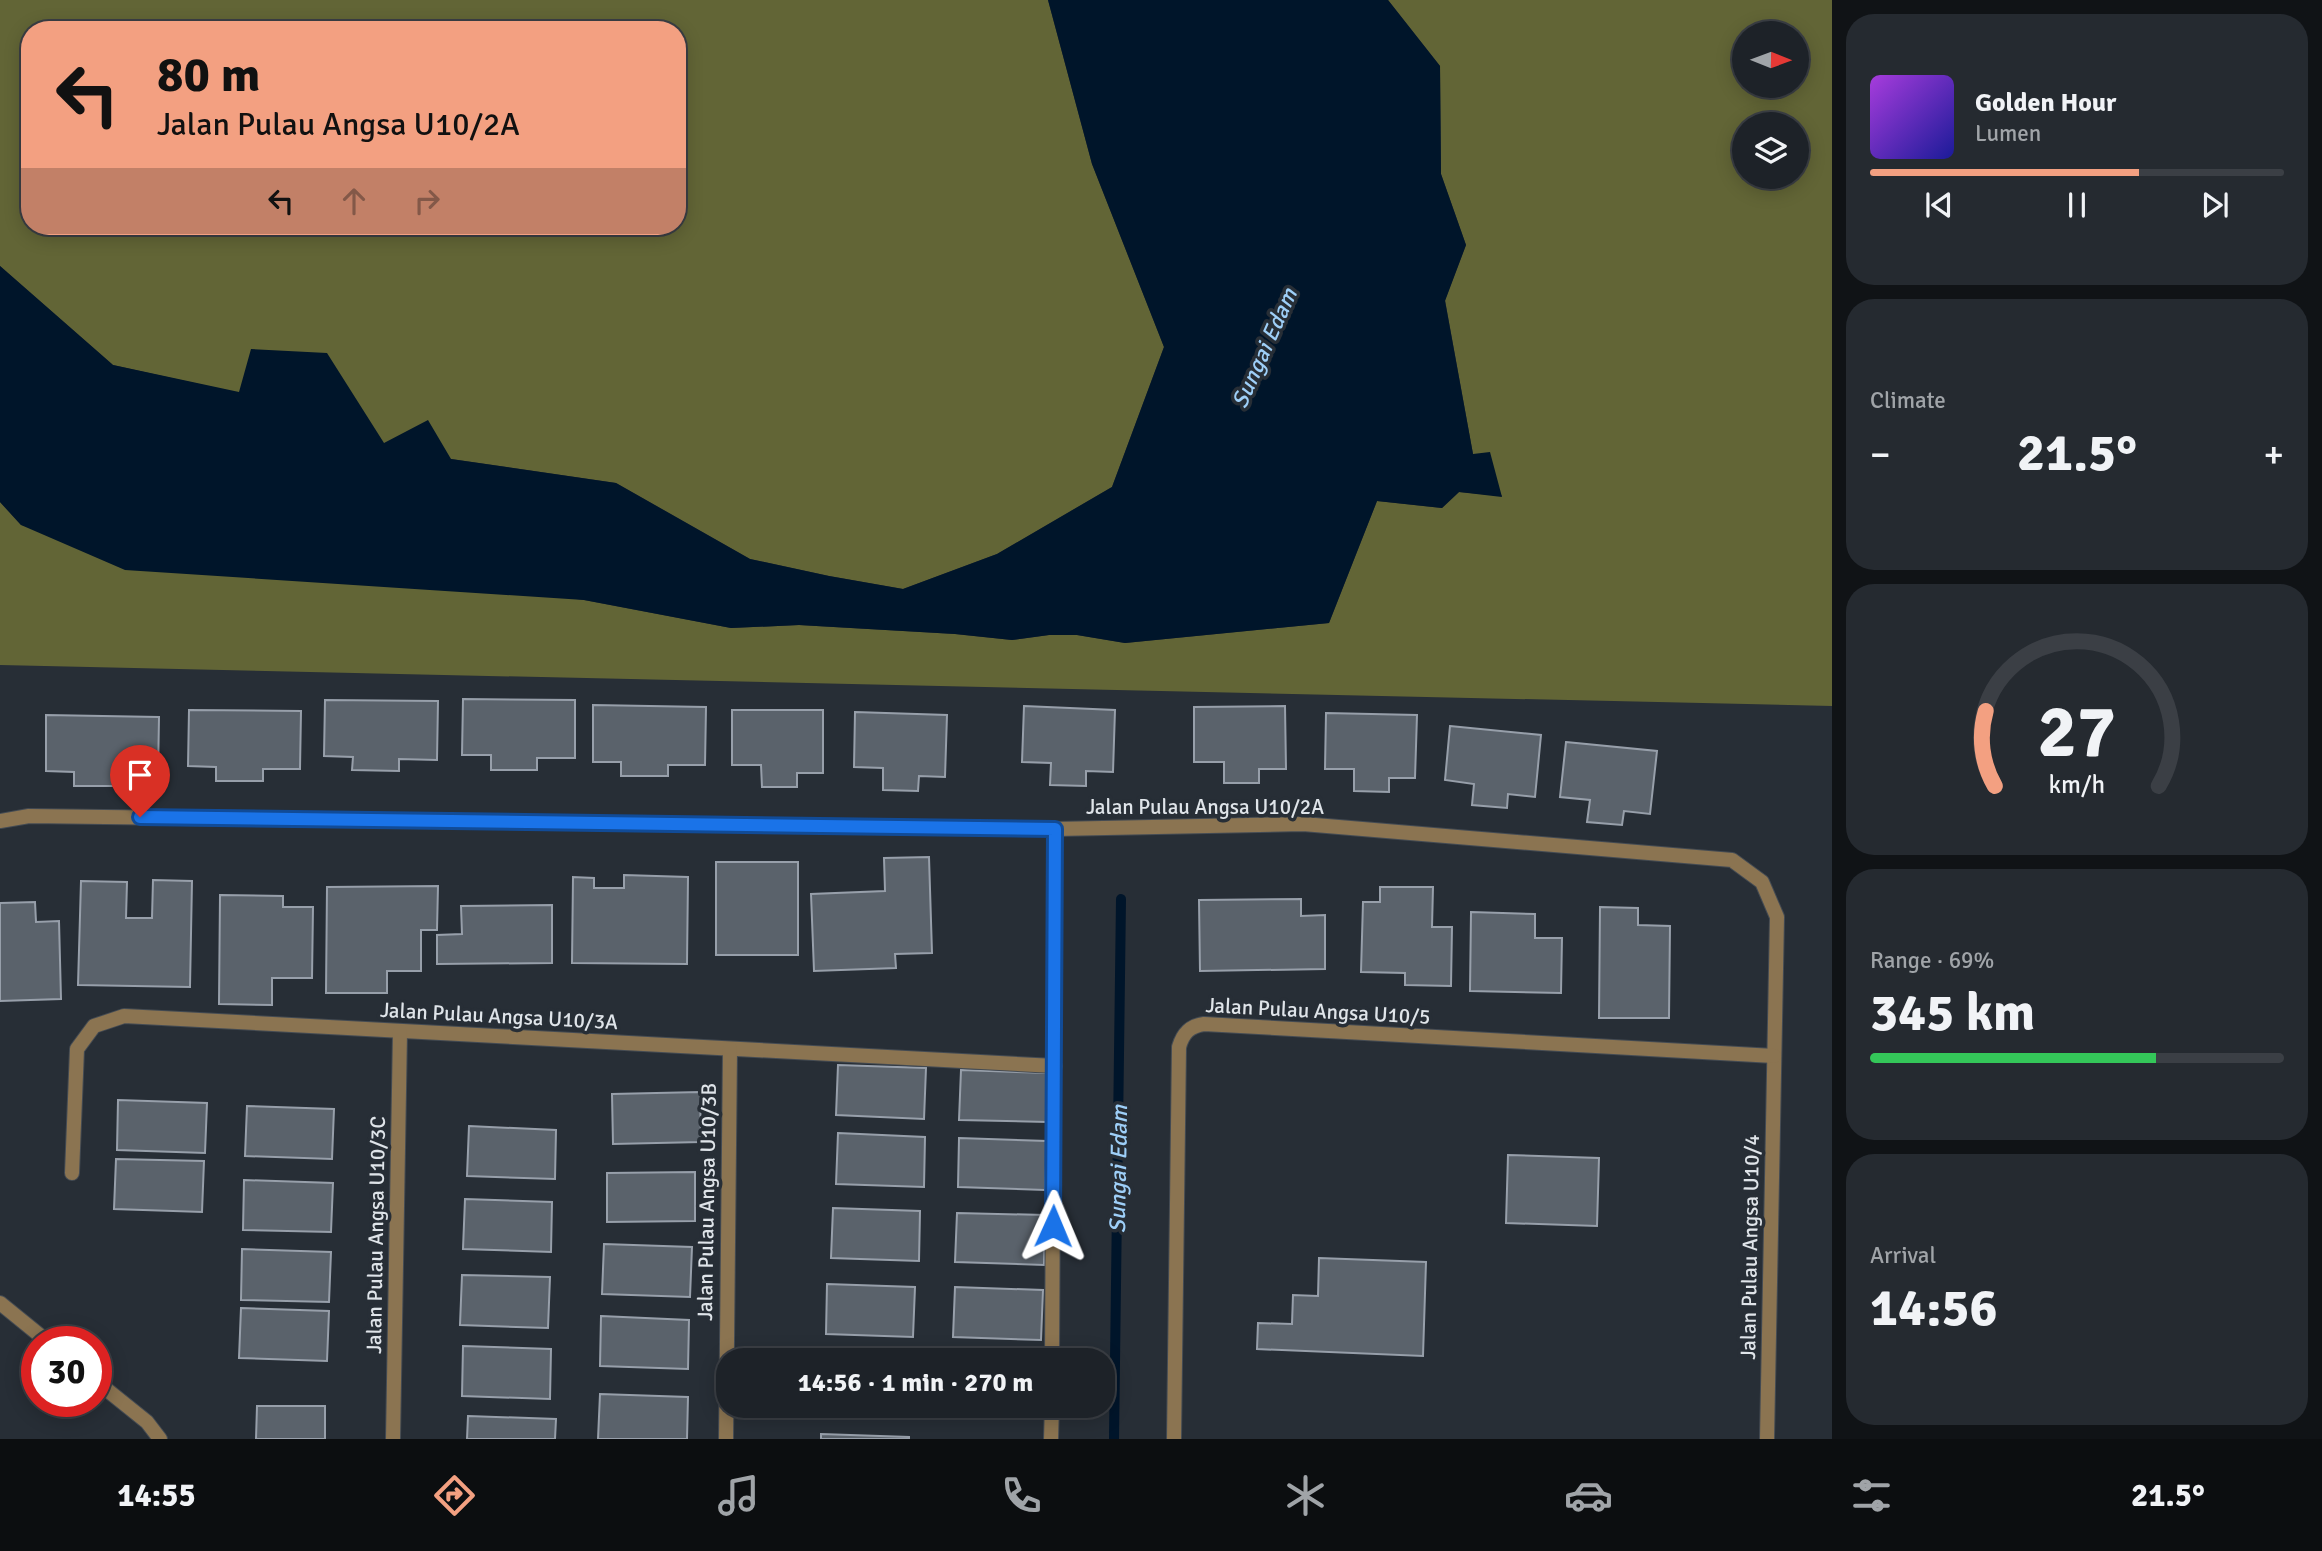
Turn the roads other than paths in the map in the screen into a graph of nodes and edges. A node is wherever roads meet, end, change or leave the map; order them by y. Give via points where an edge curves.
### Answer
1 (0, 821) edge
2 (1055, 829) junction
3 (400, 1032) junction
4 (730, 1049) junction
5 (1774, 1056) junction
6 (1055, 1066) junction
7 (72, 1173) dead end
8 (0, 1303) edge
9 (28, 1326) edge
10 (1052, 1348) edge
11 (112, 1394) edge
12 (1052, 1418) edge
13 (160, 1439) edge
14 (393, 1439) edge
15 (726, 1439) edge
16 (1051, 1439) edge
17 (1174, 1439) edge
18 (1767, 1439) edge

1 - 2 street, Jalan Pulau Angsa U10/2A via 29,816
2 - 5 street, Jalan Pulau Angsa U10/2A via 1303,824 1732,860 1762,882 1777,917
2 - 6 street
3 - 4 street, Jalan Pulau Angsa U10/3A
3 - 7 street, Jalan Pulau Angsa U10/3A via 124,1016 94,1026 77,1049
3 - 14 street, Jalan Pulau Angsa U10/3C
4 - 6 street, Jalan Pulau Angsa U10/3A
4 - 15 street, Jalan Pulau Angsa U10/3B
5 - 17 street, Jalan Pulau Angsa U10/5 via 1218,1025 1187,1031 1179,1047
5 - 18 street, Jalan Pulau Angsa U10/4
6 - 10 street
8 - 9 street
11 - 13 street via 148,1422
12 - 16 street

